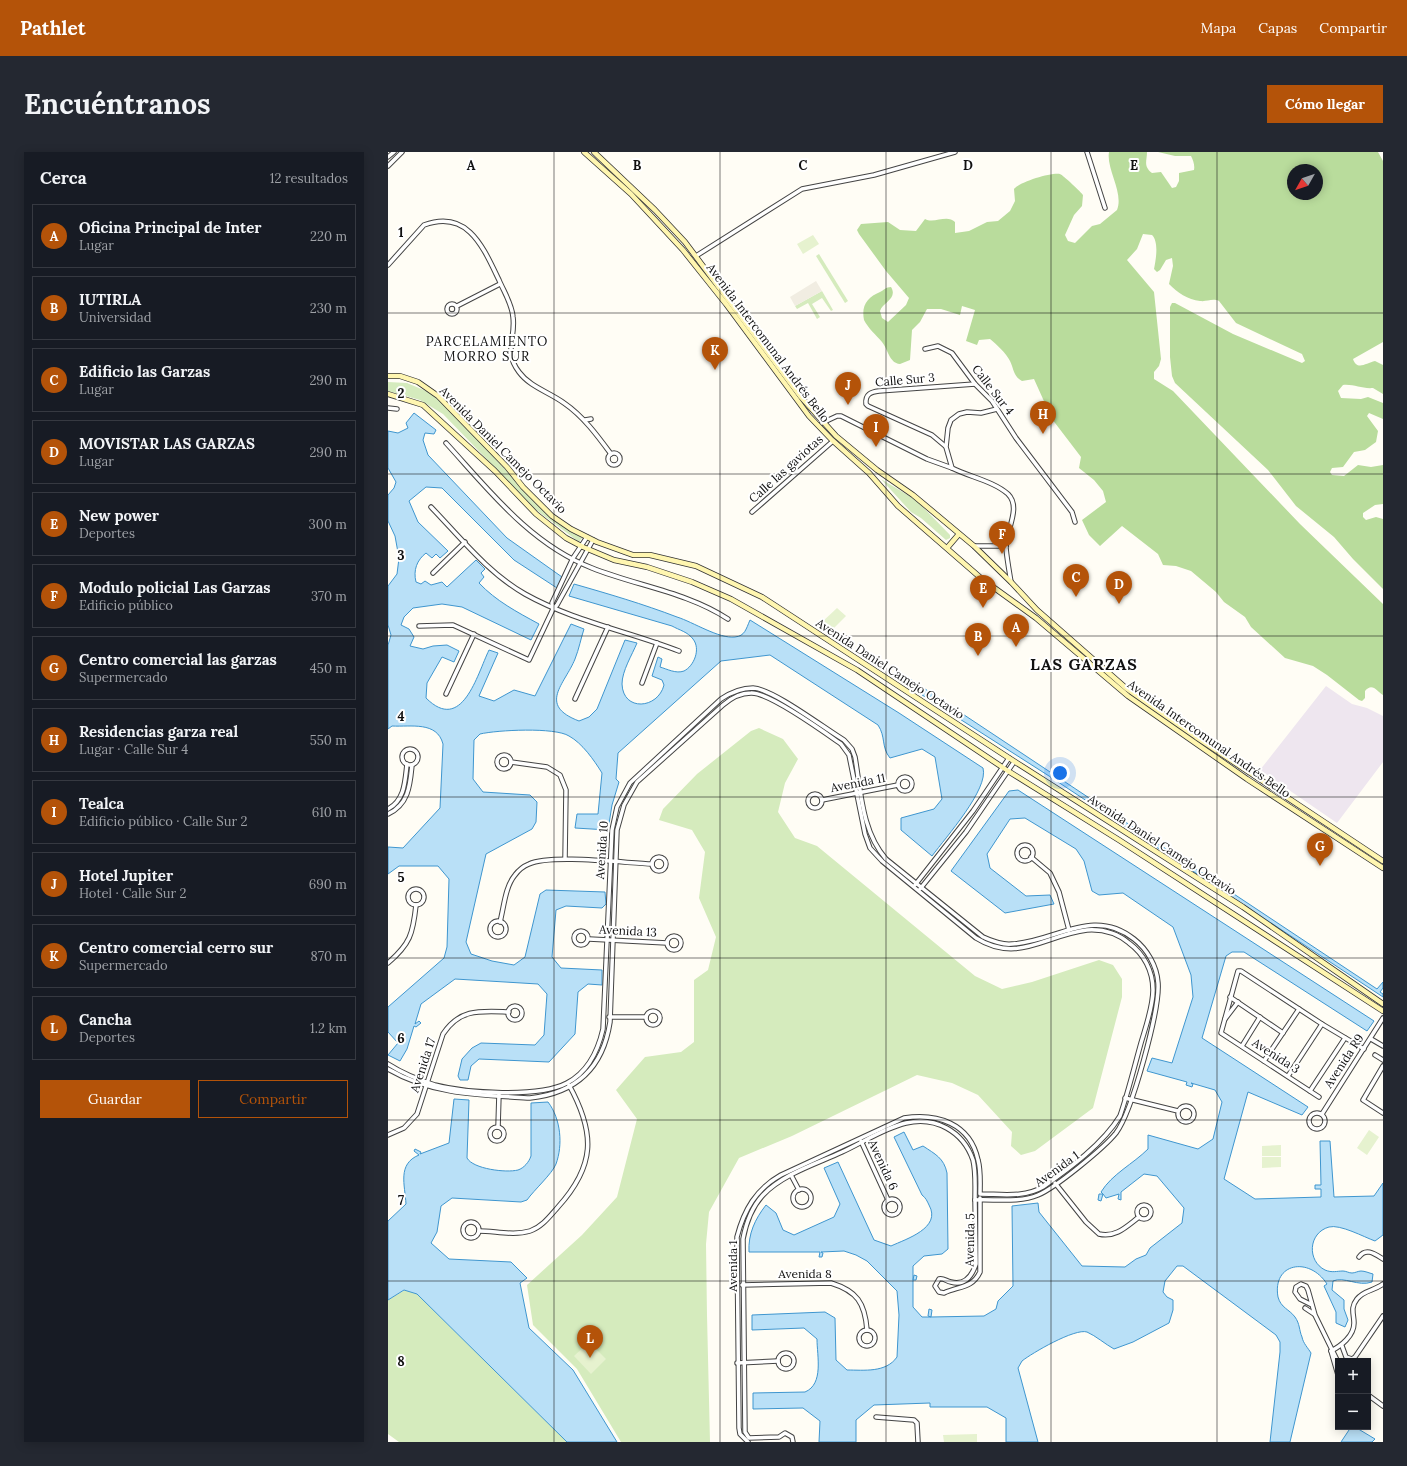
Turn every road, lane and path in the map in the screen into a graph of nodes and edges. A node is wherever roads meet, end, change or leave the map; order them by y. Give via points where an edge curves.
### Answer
1 (394, 152) edge
2 (402, 152) edge
3 (584, 152) edge
4 (594, 152) edge
5 (952, 152) edge
6 (1087, 152) edge
7 (938, 154) edge
8 (388, 157) edge
9 (388, 166) edge
10 (1105, 208) dead end
11 (696, 256) junction
12 (388, 265) edge
13 (500, 284) junction
14 (454, 297) dead end
15 (453, 303) junction
16 (457, 306) junction
17 (925, 349) dead end
18 (388, 376) edge
19 (975, 384) junction
20 (388, 394) edge
21 (388, 408) edge
22 (396, 409) dead end
23 (997, 409) junction
24 (591, 418) dead end
25 (584, 420) junction
26 (822, 423) junction
27 (833, 441) junction
28 (446, 443) dead end
29 (946, 447) junction
30 (611, 454) dead end
31 (952, 468) junction
32 (430, 507) dead end
33 (752, 512) dead end
34 (1076, 522) dead end
35 (959, 534) junction
36 (587, 537) junction
37 (592, 540) junction
38 (465, 542) junction
39 (581, 546) junction
40 (974, 546) junction
41 (1006, 546) junction
42 (947, 548) junction
43 (588, 549) junction
44 (574, 558) junction
45 (580, 562) junction
46 (433, 573) dead end
47 (1011, 582) junction
48 (553, 609) junction
49 (728, 619) dead end
50 (419, 626) dead end
51 (608, 627) junction
52 (474, 634) junction
53 (657, 643) junction
54 (679, 651) dead end
55 (642, 683) dead end
56 (446, 694) dead end
57 (575, 699) dead end
58 (787, 707) junction
59 (711, 708) junction
60 (715, 712) junction
61 (662, 753) junction
62 (665, 756) junction
63 (1009, 758) junction
64 (511, 762) junction
65 (1014, 762) junction
66 (406, 764) junction
67 (412, 765) junction
68 (1002, 768) junction
69 (1008, 772) junction
70 (898, 785) junction
71 (859, 792) junction
72 (822, 800) junction
73 (617, 807) junction
74 (388, 809) edge
75 (622, 809) junction
76 (388, 814) edge
77 (882, 854) junction
78 (878, 857) junction
79 (1031, 857) junction
80 (565, 859) junction
81 (1383, 861) edge
82 (611, 862) junction
83 (616, 862) junction
84 (652, 864) dead end
85 (1383, 868) edge
86 (917, 883) junction
87 (922, 887) junction
88 (914, 888) junction
89 (918, 892) junction
90 (609, 901) junction
91 (614, 902) junction
92 (416, 906) junction
93 (500, 922) junction
94 (1069, 929) junction
95 (1070, 934) junction
96 (589, 939) junction
97 (610, 940) junction
98 (667, 942) junction
99 (388, 963) edge
100 (606, 979) junction
101 (611, 979) junction
102 (1230, 997) junction
103 (1238, 1002) junction
104 (1383, 1004) edge
105 (1299, 1009) junction
106 (1383, 1011) edge
107 (509, 1012) dead end
108 (604, 1017) junction
109 (610, 1017) junction
110 (646, 1017) junction
111 (1260, 1017) junction
112 (1383, 1018) edge
113 (1224, 1022) junction
114 (1322, 1024) junction
115 (1283, 1032) junction
116 (1345, 1038) junction
117 (1370, 1039) junction
118 (1242, 1046) junction
119 (1383, 1046) edge
120 (1364, 1049) junction
121 (596, 1051) junction
122 (601, 1053) junction
123 (1375, 1055) dead end
124 (1137, 1058) junction
125 (1142, 1060) junction
126 (1383, 1060) edge
127 (1264, 1061) junction
128 (388, 1064) edge
129 (1383, 1066) edge
130 (394, 1067) junction
131 (390, 1070) edge
132 (1381, 1073) edge
133 (1288, 1076) junction
134 (567, 1083) junction
135 (427, 1084) junction
136 (570, 1087) junction
137 (542, 1091) junction
138 (1310, 1091) junction
139 (500, 1094) junction
140 (542, 1097) junction
141 (1319, 1097) dead end
142 (1125, 1098) junction
143 (1131, 1100) junction
144 (1178, 1112) junction
145 (1322, 1114) junction
146 (1383, 1114) edge
147 (953, 1124) junction
148 (498, 1127) junction
149 (950, 1129) junction
150 (388, 1135) edge
151 (860, 1138) junction
152 (862, 1143) junction
153 (789, 1172) junction
154 (791, 1176) junction
155 (1052, 1180) junction
156 (1056, 1184) junction
157 (799, 1190) junction
158 (975, 1194) junction
159 (980, 1194) junction
160 (1018, 1194) junction
161 (980, 1199) junction
162 (1017, 1199) junction
163 (888, 1200) junction
164 (975, 1200) junction
165 (1139, 1217) junction
166 (741, 1223) junction
167 (746, 1225) junction
168 (478, 1231) junction
169 (1359, 1256) dead end
170 (1383, 1259) edge
171 (948, 1282) junction
172 (1383, 1284) edge
173 (737, 1285) junction
174 (743, 1285) junction
175 (949, 1290) junction
176 (1312, 1305) junction
177 (1305, 1308) dead end
178 (1315, 1315) junction
179 (1383, 1316) edge
180 (867, 1330) junction
181 (737, 1331) junction
182 (744, 1331) junction
183 (1342, 1346) junction
184 (1331, 1351) junction
185 (1335, 1358) edge
186 (778, 1361) junction
187 (738, 1363) junction
188 (744, 1363) junction
189 (1335, 1367) edge
190 (1371, 1397) edge
191 (738, 1398) junction
192 (744, 1398) junction
193 (1383, 1406) edge
194 (876, 1417) dead end
195 (779, 1437) junction
196 (748, 1442) edge
197 (778, 1442) edge
198 (793, 1442) edge
199 (918, 1442) edge

1 - 8 street
2 - 9 street
3 - 27 main road, Avenida Intercomunal Andrés Bello via 631,194 683,250 750,335 799,403
4 - 11 main road, Avenida Intercomunal Andrés Bello via 655,210
5 - 7 street
6 - 10 street
7 - 11 street via 874,175 802,189
11 - 26 main road, Avenida Intercomunal Andrés Bello via 795,391
12 - 13 street via 424,225 446,221 473,233
13 - 16 street
13 - 25 street via 512,310 514,330 510,353 518,371 530,383 563,402
14 - 15 street
15 - 16 street
15 - 16 street via 448,306 448,312 455,312
17 - 19 street, Calle Sur 4 via 938,346 948,350
18 - 36 main road, Avenida Daniel Camejo Octavio via 400,376 418,382 438,396 552,516
19 - 23 street, Calle Sur 4
19 - 29 street, Calle Sur 3 via 879,391 871,392 867,396 868,406 932,435
20 - 39 main road, Avenida Daniel Camejo Octavio via 423,405 495,471 536,514 552,528
21 - 22 street
23 - 29 street via 982,413 959,414 951,420
23 - 34 street, Calle Sur 4 via 1072,512
24 - 25 street
25 - 30 street
26 - 31 street via 841,416
26 - 35 main road, Avenida Intercomunal Andrés Bello via 870,465 913,495
27 - 33 street, Calle las gaviotas
27 - 42 main road, Avenida Intercomunal Andrés Bello via 869,473 892,500
28 - 44 street via 527,529 547,544
29 - 31 street
31 - 41 street via 977,477 1010,496 1014,505
32 - 38 street
35 - 40 main road, Avenida Intercomunal Andrés Bello
35 - 42 main road
36 - 37 main road, Avenida Daniel Camejo Octavio
36 - 39 street
37 - 43 street
37 - 63 main road, Avenida Daniel Camejo Octavio via 633,555 650,555 696,566 762,597
38 - 46 street
38 - 48 street via 500,577
39 - 43 main road, Avenida Daniel Camejo Octavio
39 - 44 street
40 - 41 street
40 - 47 main road, Avenida Intercomunal Andrés Bello
41 - 47 street
42 - 85 main road, Avenida Intercomunal Andrés Bello via 987,583 1036,618 1128,696 1247,779
43 - 45 street
43 - 68 main road, Avenida Daniel Camejo Octavio via 614,560 647,567 692,582 731,599 857,670
44 - 45 street
44 - 48 street via 552,603
45 - 48 street
45 - 49 street via 597,570 666,591 720,613
47 - 81 main road, Avenida Intercomunal Andrés Bello via 1037,610 1128,689
48 - 51 street
48 - 52 street via 529,660
50 - 52 street via 450,624
51 - 53 street
51 - 57 street
52 - 56 street
53 - 54 street
53 - 55 street
58 - 59 street, Avenida 10 via 767,692 752,688 734,692
58 - 60 street, Avenida 10 via 764,695 752,693 730,699
58 - 71 street, Avenida 10 via 848,744 855,757
59 - 60 street
59 - 61 street, Avenida 10
60 - 62 street, Avenida 10
61 - 62 street
61 - 73 street, Avenida 10 via 630,783
62 - 75 street, Avenida 10 via 633,788
63 - 65 main road, Avenida Daniel Camejo Octavio
63 - 68 street
64 - 64 street via 510,766 504,769 499,768 496,761 500,755 505,754 510,757
64 - 80 street via 547,767 560,775 566,790
65 - 69 street
65 - 104 main road, Avenida Daniel Camejo Octavio via 1243,907
66 - 67 street
66 - 67 street via 402,756 410,749 415,751 417,756
66 - 74 street via 404,791
67 - 76 street via 408,795 400,807
68 - 69 main road, Avenida Daniel Camejo Octavio
68 - 86 street via 973,811
69 - 87 street via 966,832
69 - 106 main road, Avenida Daniel Camejo Octavio via 1119,840
70 - 70 street, Avenida 11 via 902,791 906,791 909,790 912,781 906,777 900,779
70 - 71 street, Avenida 11
71 - 72 street, Avenida 11
71 - 77 street, Avenida 10 via 872,839
71 - 78 street, Avenida 10 via 866,838
72 - 72 street, Avenida 11 via 818,794 814,794 808,802 812,808 816,808 820,807
73 - 75 street
73 - 82 street, Avenida 10 via 613,824
75 - 83 street, Avenida 10 via 617,830
77 - 78 street
77 - 86 street, Avenida 10
78 - 88 street, Avenida 10
79 - 79 street via 1030,848 1024,845 1019,848 1018,855 1021,860 1028,860
79 - 94 street via 1050,873 1059,892
80 - 82 street
80 - 93 street via 529,864 515,875 506,894
82 - 83 street
82 - 90 street, Avenida 10
83 - 84 street
83 - 91 street, Avenida 10
86 - 87 street, Avenida 10
86 - 88 street
87 - 89 street
87 - 94 street, Avenida 1 via 984,937 995,942 1023,943
88 - 89 street, Avenida 10
89 - 95 street, Avenida 1 via 976,938 992,946 1010,950 1024,948
90 - 91 street
90 - 97 street, Avenida 10
91 - 97 street, Avenida 10
92 - 92 street via 422,903 425,897 422,891 416,889 410,891 408,897 410,903
92 - 99 street via 413,929 408,942
93 - 93 street via 496,922 491,928 494,936 498,937 505,932 504,924
94 - 95 street
94 - 125 street, Avenida 1 via 1088,925 1118,929 1134,938 1151,958 1158,982 1158,993
95 - 124 street, Avenida 1 via 1086,930 1114,933 1133,945 1145,960 1152,980 1152,1002
96 - 96 street, Avenida 13 via 582,931 574,938 575,942 581,945
96 - 97 street, Avenida 13
97 - 98 street, Avenida 13
97 - 100 street, Avenida 10
97 - 101 street, Avenida 10
98 - 98 street, Avenida 13 via 668,938 676,936 680,938 681,946 674,951 668,947
100 - 101 street
100 - 108 street, Avenida 10
101 - 109 street, Avenida 10
102 - 103 street
102 - 105 street via 1237,972 1241,971
102 - 113 street
103 - 111 street
103 - 113 street
105 - 114 street
105 - 115 street
107 - 135 street, Avenida 17 via 474,1012 464,1014 456,1020 443,1034
108 - 109 street
108 - 121 street, Avenida 10
109 - 110 street
109 - 122 street, Avenida 10
110 - 110 street via 653,1026 660,1023 658,1012 650,1011
111 - 115 street
111 - 118 street
112 - 117 street, Avenida R9
113 - 118 street, Avenida 3 via 1221,1033
114 - 116 street
114 - 133 street
115 - 127 street
116 - 120 street
116 - 138 street
117 - 119 street
117 - 120 street, Avenida R9
118 - 127 street, Avenida 3
120 - 145 street, Avenida R9
121 - 122 street
121 - 134 street, Avenida 10 via 588,1066
122 - 136 street, Avenida 10 via 588,1072
123 - 126 street
124 - 125 street
124 - 142 street, Avenida 1
125 - 143 street, Avenida 1
127 - 133 street, Avenida 3
128 - 130 street, Avenida 10
129 - 132 street
130 - 131 street
130 - 135 street, Avenida 10
131 - 135 street, Avenida 10
132 - 146 street via 1363,1099
133 - 138 street, Avenida 3
134 - 136 street
134 - 137 street, Avenida 10
135 - 139 street, Avenida 10 via 463,1091
135 - 150 street, Avenida 17 via 414,1120
136 - 140 street, Avenida 10
136 - 168 street via 585,1123 587,1141 585,1166 572,1191 537,1228 519,1233
137 - 139 street, Avenida 10
137 - 140 street
138 - 141 street, Avenida 3
139 - 140 street, Avenida 10
139 - 148 street
142 - 143 street
142 - 155 street, Avenida 1 via 1120,1116 1110,1131 1099,1143
143 - 144 street
143 - 156 street, Avenida 1 via 1125,1117 1110,1140
144 - 144 street via 1182,1121 1188,1122 1193,1117 1192,1110 1187,1106
145 - 145 street, Avenida R9 via 1316,1112 1309,1118 1314,1128 1325,1125 1326,1119
147 - 149 street
147 - 151 street, Avenida 1 via 937,1117 921,1115 904,1118
147 - 159 street, Avenida 1 via 972,1142 979,1167
148 - 148 street via 490,1134 497,1142 505,1135
149 - 152 street, Avenida 1 via 930,1121 906,1123
149 - 158 street, Avenida 1 via 965,1145 973,1162
151 - 152 street, Avenida 6
151 - 153 street, Avenida 1
152 - 154 street, Avenida 1
152 - 163 street, Avenida 6
153 - 154 street
153 - 166 street, Avenida 1 via 766,1185 758,1193 750,1202
154 - 157 street
154 - 167 street, Avenida 1 via 780,1181 762,1196
155 - 156 street
155 - 160 street, Avenida 1 via 1036,1191
156 - 162 street, Avenida 1 via 1037,1196
156 - 165 street via 1086,1222 1099,1234 1118,1232
157 - 157 street via 794,1195 795,1202 800,1206 806,1206 810,1201 810,1194 805,1190
158 - 159 street
158 - 164 street, Avenida 1
159 - 160 street, Avenida 1
159 - 161 street, Avenida 5
160 - 162 street
161 - 162 street, Avenida 1
161 - 164 street, Avenida 1
161 - 175 street, Avenida 5 via 980,1272 970,1285
163 - 163 street, Avenida 6 via 884,1205 886,1212 896,1214 898,1202 894,1199
164 - 171 street, Avenida 5 via 974,1271 962,1282
165 - 165 street via 1148,1218 1151,1213 1150,1207 1144,1204 1138,1207
166 - 167 street
166 - 173 street, Avenida 1 via 737,1238
167 - 174 street, Avenida 1 via 743,1239
168 - 168 street via 474,1238 469,1238 463,1232 466,1224 470,1222 474,1223
169 - 170 street via 1366,1251
171 - 175 street
171 - 175 street, Avenida 5 via 939,1279 935,1286 939,1292
172 - 183 street via 1364,1292 1356,1300 1352,1312 1354,1326
173 - 174 street, Avenida 8
173 - 181 street, Avenida 1
174 - 180 street, Avenida 8 via 831,1283 844,1287 855,1294 862,1304
174 - 182 street, Avenida 1
176 - 176 street via 1298,1297 1296,1287 1301,1284 1306,1286
176 - 178 street
177 - 178 street
178 - 184 street
179 - 183 street via 1354,1357 1346,1357
180 - 180 street, Avenida 8 via 861,1333 859,1340 867,1347 875,1340 873,1333
181 - 182 street
181 - 187 street, Avenida 1
182 - 188 street, Avenida 1
183 - 184 street
184 - 185 street
184 - 189 street
186 - 186 street via 784,1368 791,1367 793,1361 787,1353 780,1355
186 - 188 street
187 - 188 street
187 - 191 street, Avenida 1
188 - 192 street, Avenida 1
190 - 193 street
191 - 192 street
191 - 196 street, Avenida 1 via 740,1434
192 - 195 street, Avenida 1 via 746,1435 754,1439
194 - 199 street via 914,1420
195 - 197 street
195 - 198 street, Avenida 1 via 785,1433 789,1434

